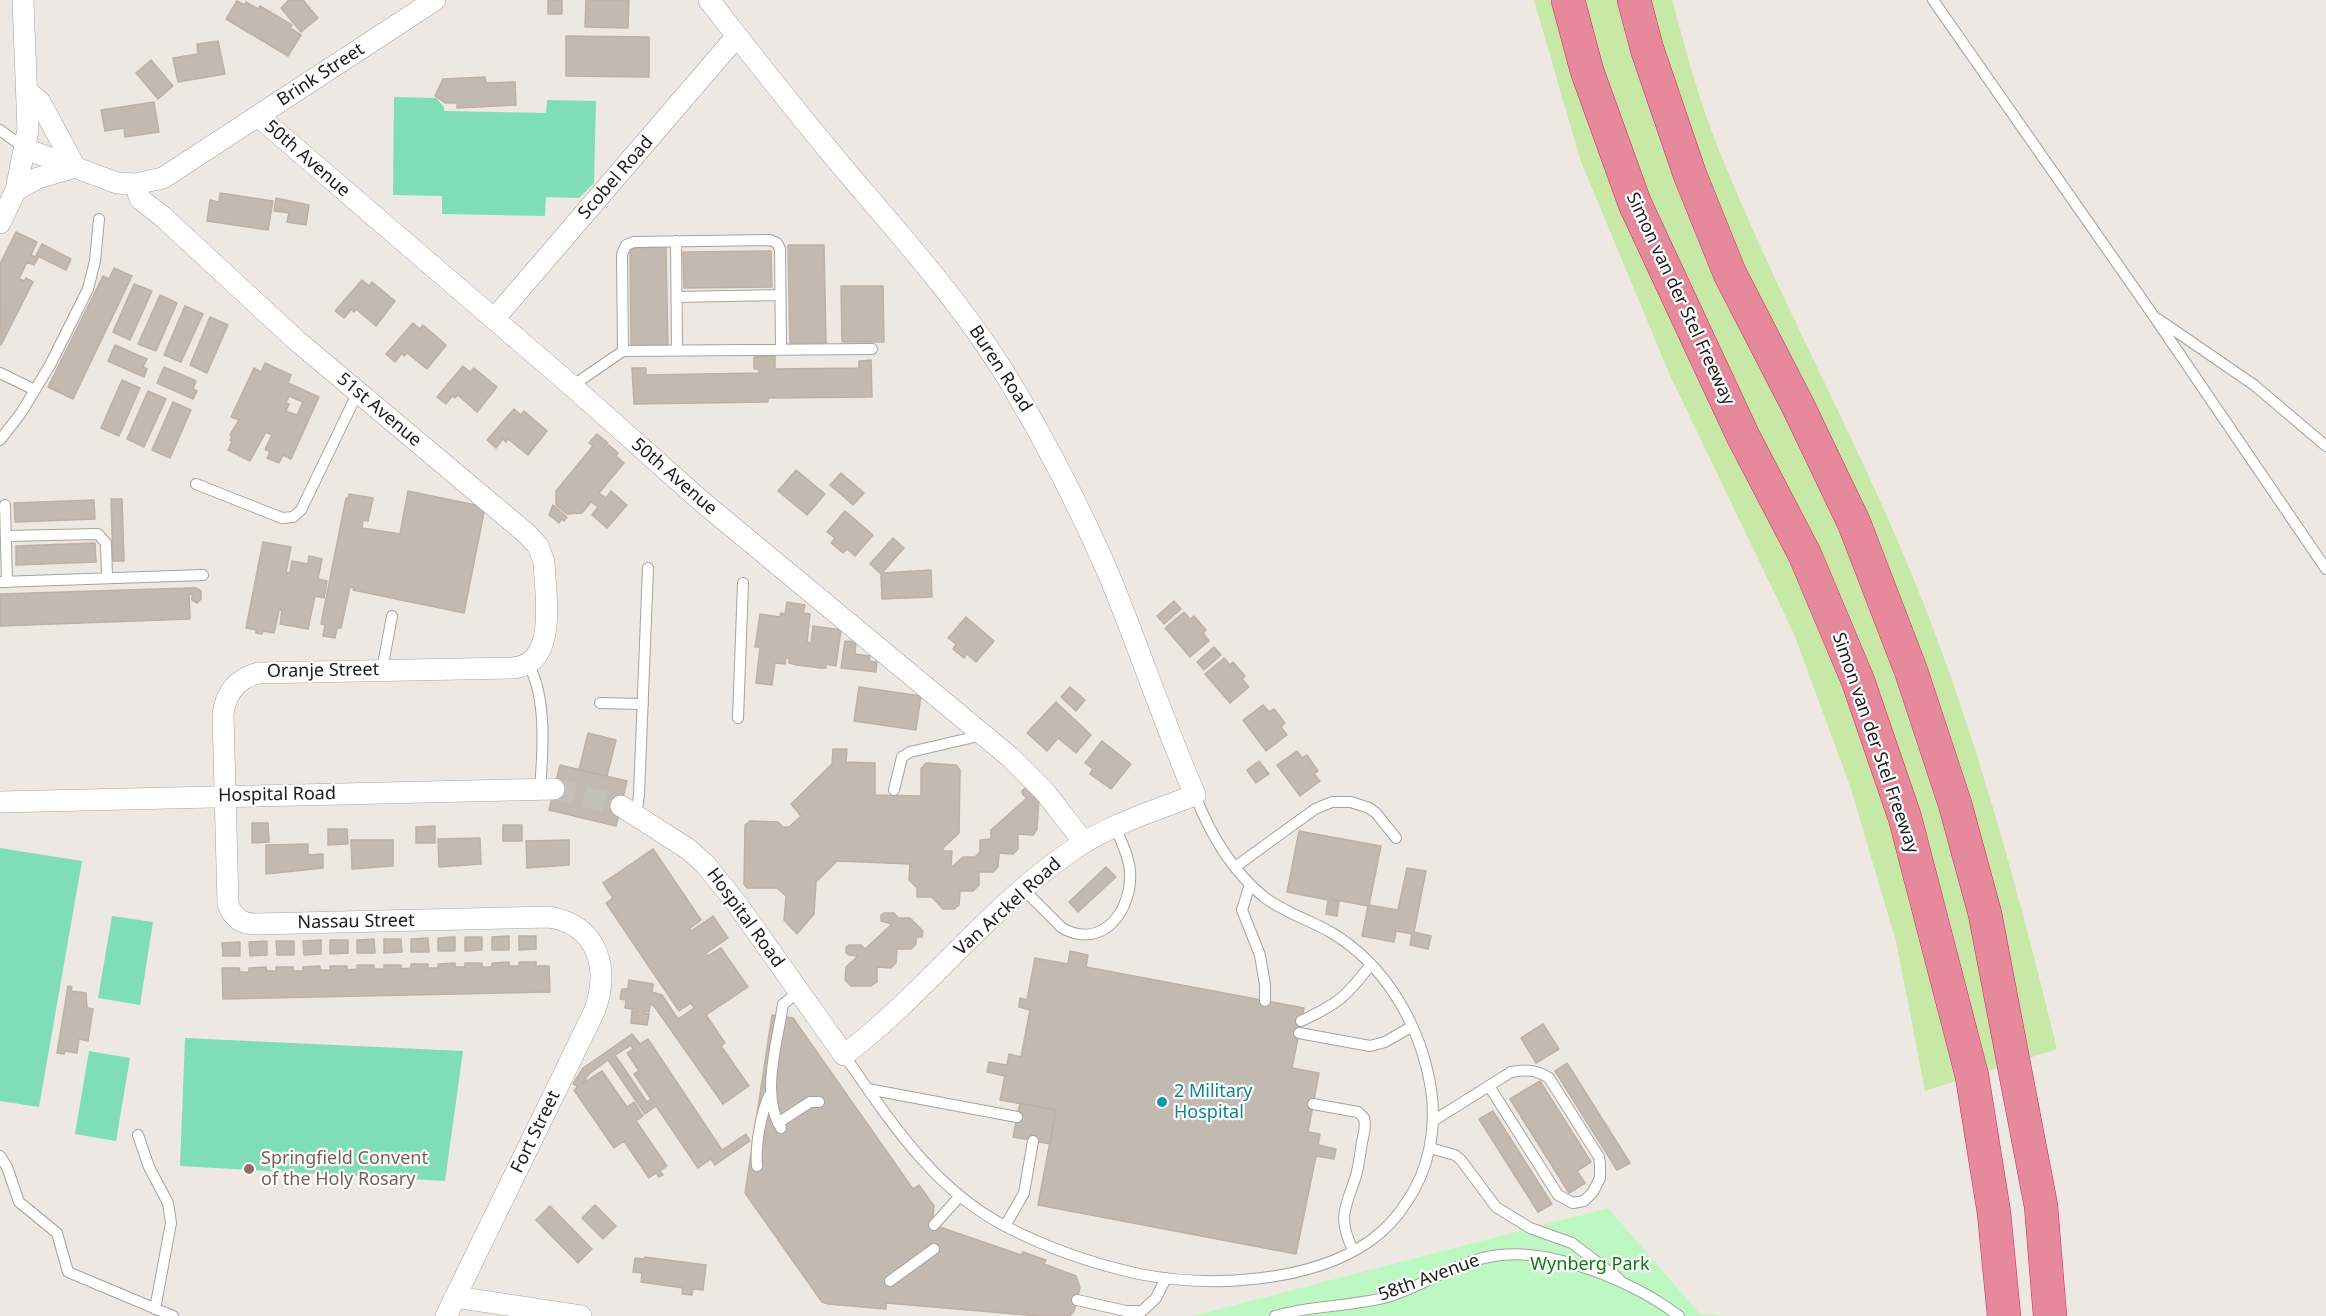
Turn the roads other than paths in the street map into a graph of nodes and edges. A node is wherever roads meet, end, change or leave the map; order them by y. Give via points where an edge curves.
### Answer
1 (23, 0) edge
2 (709, 0) edge
3 (1568, 0) edge
4 (1634, 0) edge
5 (1933, 0) edge
6 (429, 1) edge
7 (737, 36) junction
8 (28, 92) junction
9 (258, 116) junction
10 (0, 129) edge
11 (26, 149) junction
12 (75, 167) junction
13 (135, 184) junction
14 (16, 190) junction
15 (99, 219) dead end
16 (0, 223) edge
17 (676, 241) junction
18 (780, 296) junction
19 (677, 297) junction
20 (2153, 315) junction
21 (494, 319) junction
22 (872, 349) dead end
23 (781, 350) junction
24 (623, 351) junction
25 (677, 351) junction
26 (0, 373) edge
27 (572, 386) junction
28 (35, 390) junction
29 (358, 393) junction
30 (0, 440) edge
31 (2326, 446) edge
32 (196, 484) dead end
33 (5, 505) dead end
34 (6, 536) junction
35 (648, 568) dead end
36 (2326, 569) edge
37 (203, 575) dead end
38 (107, 578) junction
39 (4, 582) edge
40 (743, 582) dead end
41 (392, 616) dead end
42 (528, 664) junction
43 (382, 670) junction
44 (600, 703) dead end
45 (643, 704) junction
46 (738, 718) dead end
47 (984, 735) junction
48 (547, 789) joint
49 (894, 789) dead end
50 (1196, 795) junction
51 (226, 796) junction
52 (0, 801) edge
53 (629, 810) joint
54 (1115, 827) junction
55 (1396, 838) dead end
56 (1084, 842) junction
57 (1235, 867) junction
58 (1250, 884) junction
59 (1023, 889) junction
60 (592, 943) joint
61 (1371, 964) junction
62 (799, 992) junction
63 (1265, 1001) dead end
64 (1301, 1021) dead end
65 (1411, 1027) junction
66 (1299, 1033) dead end
67 (844, 1055) junction
68 (1489, 1086) junction
69 (868, 1089) junction
70 (770, 1093) junction
71 (819, 1102) dead end
72 (1313, 1104) dead end
73 (1017, 1117) dead end
74 (1433, 1121) junction
75 (138, 1135) dead end
76 (1033, 1141) dead end
77 (1430, 1148) junction
78 (0, 1156) edge
79 (757, 1166) dead end
80 (960, 1196) junction
81 (934, 1225) dead end
82 (1005, 1226) junction
83 (934, 1249) dead end
84 (1353, 1250) junction
85 (1166, 1278) junction
86 (890, 1281) dead end
87 (1626, 1284) junction
88 (455, 1297) junction
89 (1077, 1300) dead end
90 (155, 1309) junction
91 (173, 1316) edge
92 (446, 1316) edge
93 (581, 1316) edge
94 (1275, 1316) edge
95 (1679, 1316) edge
96 (2004, 1316) edge
97 (2050, 1316) edge

1 - 8 street
2 - 7 street, Buren Road
3 - 96 highway, Simon van der Stel Freeway via 1587,71 1635,204 1743,436 1805,555 1858,681 1905,818 1972,1076 1994,1214
4 - 97 highway via 1689,176 1725,263 1854,524 1911,671 1955,804 1985,914 2041,1206
5 - 20 lane
6 - 9 street, Brink Street
7 - 21 street, Scobel Road
7 - 50 street, Buren Road via 909,243 1008,379 1078,505
8 - 11 street
8 - 12 street via 40,102
9 - 13 street, Brink Street via 163,178
9 - 21 street, 50th Avenue
10 - 11 lane
11 - 12 street, Brink Street
11 - 14 street
12 - 13 street, Brink Street via 117,183
12 - 14 street via 38,178
13 - 29 street, 51st Avenue via 140,199
14 - 16 street
15 - 28 lane via 88,289
17 - 18 lane via 774,240 780,249
17 - 19 lane
17 - 24 lane via 634,242 623,249
18 - 19 lane
18 - 23 lane
19 - 25 lane
20 - 31 lane via 2254,385
20 - 36 lane
21 - 27 street, 50th Avenue
22 - 23 lane
23 - 25 lane
24 - 25 lane
24 - 27 lane
26 - 28 lane
27 - 47 street, 50th Avenue via 699,500
28 - 30 lane
29 - 32 lane via 301,510 293,516 276,517
29 - 42 street, 51st Avenue via 538,546 544,562 545,635 540,651
33 - 34 lane
34 - 38 lane via 98,534 106,543
34 - 39 lane
35 - 45 lane
37 - 38 lane
38 - 39 lane
40 - 46 lane
41 - 43 lane
42 - 43 street, Oranje Street via 516,668
42 - 48 lane via 538,688
43 - 51 street, Oranje Street via 258,673 241,680 229,694 223,714
44 - 45 lane
45 - 53 lane
47 - 49 lane via 910,752 902,757
47 - 56 street, 50th Avenue via 1044,791
48 - 51 street, Hospital Road
50 - 54 street, Van Arckel Road
50 - 57 lane via 1213,835
51 - 52 street, Hospital Road
51 - 60 street, Nassau Street via 228,904 241,921 256,924 549,917 576,926
53 - 62 street, Hospital Road via 705,864
54 - 56 street, Van Arckel Road
54 - 59 lane via 1128,858 1130,880 1123,909 1110,925 1091,934 1069,932
55 - 57 lane via 1368,808 1351,802 1332,802 1314,809
56 - 59 street, Van Arckel Road
57 - 58 lane
58 - 61 lane via 1278,906 1345,942
58 - 63 lane via 1242,910 1260,955
59 - 67 street, Van Arckel Road
60 - 88 street, Fort Street via 601,971 594,1012
61 - 64 lane via 1345,997
61 - 65 lane via 1394,993
62 - 67 street, Hospital Road
62 - 70 lane via 783,1004
65 - 66 lane via 1370,1046
65 - 74 lane via 1423,1056
67 - 69 lane
68 - 68 lane via 1519,1070 1549,1078 1599,1157 1600,1178 1588,1199 1573,1203 1558,1196
68 - 74 lane
69 - 73 lane
69 - 80 lane via 899,1134
70 - 71 lane via 780,1126 810,1102
70 - 79 lane via 763,1112
72 - 84 lane via 1358,1112 1365,1119 1356,1178 1344,1217 1345,1233
74 - 77 lane
75 - 90 lane via 168,1203 171,1223
76 - 82 lane via 1024,1193
77 - 84 lane via 1422,1176 1402,1209 1370,1241
77 - 87 lane via 1461,1160 1496,1207 1506,1214 1530,1228 1572,1243
78 - 90 lane via 19,1202 57,1233 68,1272
80 - 81 lane
80 - 82 lane
82 - 85 lane via 1071,1254
83 - 86 lane
84 - 85 lane via 1325,1264 1274,1276 1240,1280
85 - 89 lane via 1156,1298 1142,1311
87 - 94 lane, 58th Avenue via 1546,1258 1488,1257 1384,1298
87 - 95 lane, 58th Avenue
88 - 92 street, Fort Street
88 - 93 street
90 - 91 lane

